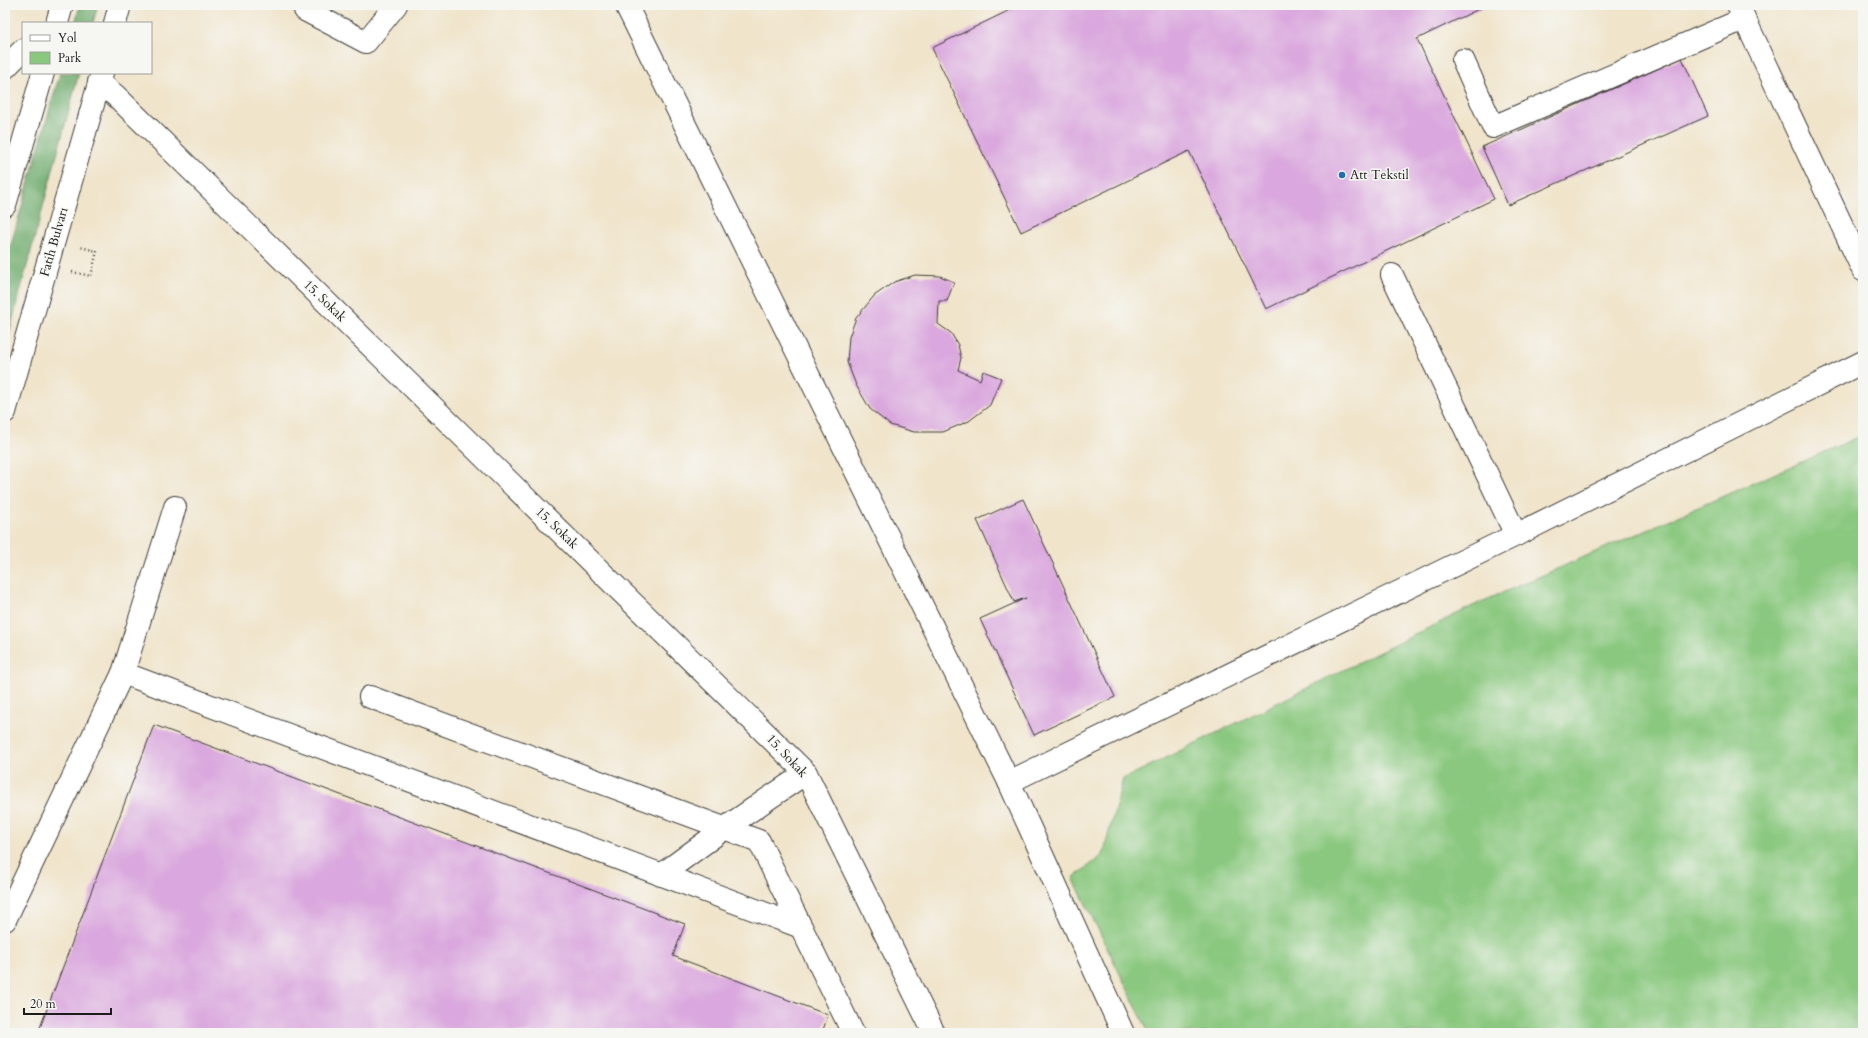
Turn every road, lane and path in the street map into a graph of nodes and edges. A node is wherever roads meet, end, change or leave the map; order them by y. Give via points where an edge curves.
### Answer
1 (120, 5) edge
2 (306, 5) edge
3 (396, 5) edge
4 (626, 5) edge
5 (1741, 12) edge
6 (115, 22) edge
7 (22, 51) edge
8 (1463, 60) dead end
9 (5, 68) edge
10 (43, 74) edge
11 (100, 78) edge
12 (5, 205) edge
13 (77, 246) dead end
14 (1863, 270) edge
15 (70, 271) dead end
16 (1392, 275) dead end
17 (1863, 362) edge
18 (5, 412) edge
19 (175, 507) dead end
20 (1516, 535) junction
21 (123, 673) junction
22 (370, 697) dead end
23 (806, 773) junction
24 (1009, 782) junction
25 (725, 828) junction
26 (662, 875) junction
27 (5, 920) edge
28 (801, 927) junction
29 (853, 1033) edge
30 (934, 1033) edge
31 (1123, 1033) edge

1 - 6 street
2 - 3 street via 305,10 366,42
4 - 24 street
5 - 8 street via 1493,127
5 - 14 street
7 - 9 street
10 - 12 street
11 - 18 street, Fatih Bulvarı
11 - 23 street, 15. Sokak
13 - 15 path via 97,252 91,276
16 - 20 street
17 - 20 street
19 - 21 street
20 - 24 street
21 - 26 street
21 - 27 street
22 - 25 street
23 - 25 street
23 - 30 street, 15. Sokak
24 - 31 street
25 - 26 street
25 - 28 street via 759,841
26 - 28 street
28 - 29 street

